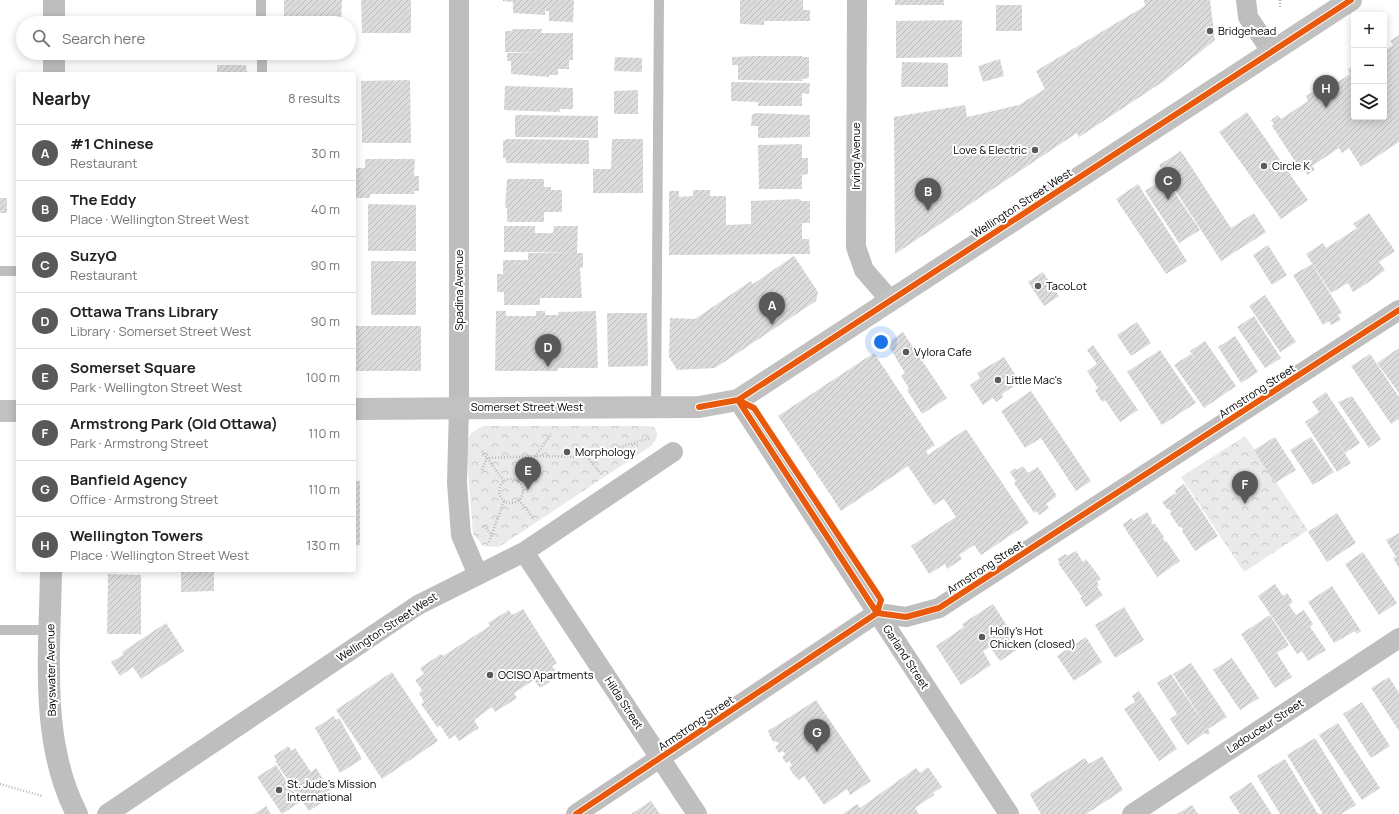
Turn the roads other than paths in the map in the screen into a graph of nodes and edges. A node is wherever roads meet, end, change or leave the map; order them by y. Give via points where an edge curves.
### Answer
1 (54, 0) edge
2 (262, 0) edge
3 (459, 0) edge
4 (659, 0) edge
5 (857, 0) edge
6 (1246, 0) edge
7 (1350, 0) edge
8 (54, 16) edge
9 (262, 16) edge
10 (1270, 51) junction
11 (54, 60) edge
12 (262, 60) edge
13 (54, 72) edge
14 (262, 72) edge
15 (0, 271) edge
16 (16, 271) edge
17 (891, 301) junction
18 (1399, 310) edge
19 (738, 400) junction
20 (699, 407) joint
21 (459, 408) junction
22 (656, 408) junction
23 (356, 409) edge
24 (0, 411) edge
25 (16, 411) edge
26 (673, 452) dead end
27 (524, 552) junction
28 (51, 572) edge
29 (478, 575) junction
30 (878, 613) junction
31 (0, 630) edge
32 (50, 630) junction
33 (1399, 638) edge
34 (660, 758) junction
35 (1005, 813) edge
36 (77, 814) edge
37 (107, 814) edge
38 (576, 814) edge
39 (697, 814) edge
40 (1132, 814) edge

1 - 8 street
2 - 9 lane
3 - 21 street, Spadina Avenue
4 - 22 lane
5 - 17 street, Irving Avenue via 856,247 864,270
6 - 10 street via 1248,16
7 - 10 main road, Wellington Street West
10 - 17 main road, Wellington Street West
11 - 13 street
12 - 14 lane
15 - 16 lane
17 - 19 main road, Wellington Street West
18 - 30 street, Armstrong Street via 939,608 906,617
19 - 20 main road, Wellington Street West
19 - 30 street, Garland Street
20 - 22 main road, Somerset Street West
21 - 22 main road, Somerset Street West
21 - 23 main road, Somerset Street West
21 - 29 street, Spadina Avenue via 457,483 460,530 464,546
24 - 25 main road
26 - 27 street, Wellington Street West
27 - 29 street, Wellington Street West
27 - 34 street, Hilda Street
28 - 32 street, Bayswater Avenue
29 - 37 street, Wellington Street West via 418,605
30 - 34 street, Armstrong Street
30 - 35 street, Garland Street
31 - 32 lane
32 - 36 street, Bayswater Avenue via 52,721 62,775
33 - 40 street, Ladouceur Street
34 - 38 street, Armstrong Street
34 - 39 street, Hilda Street

